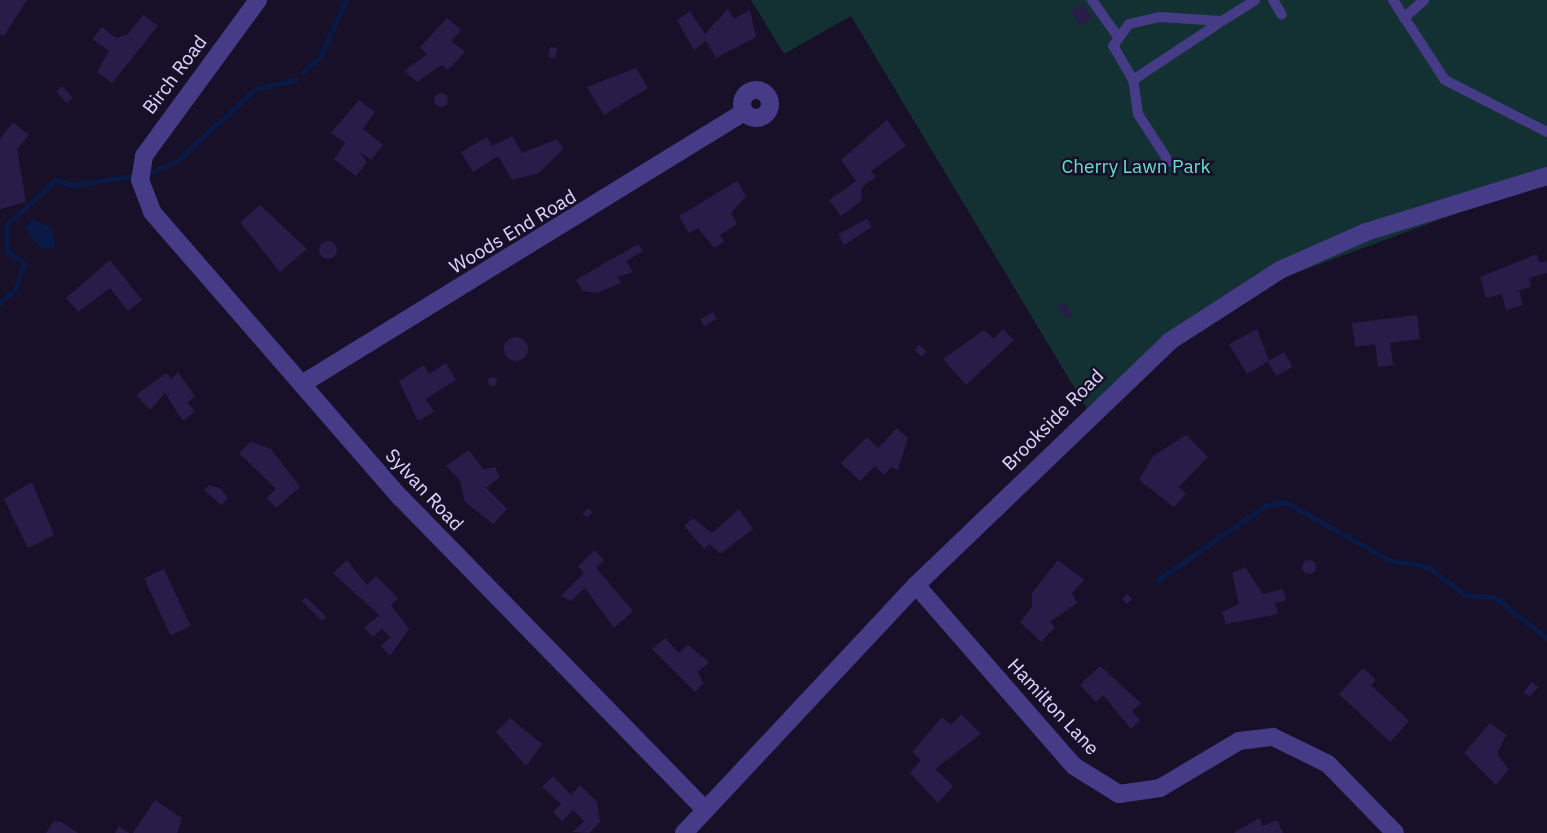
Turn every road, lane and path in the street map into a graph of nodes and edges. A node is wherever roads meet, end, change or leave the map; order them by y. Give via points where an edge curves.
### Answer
1 (258, 0) edge
2 (1092, 0) edge
3 (1255, 0) edge
4 (1273, 0) edge
5 (1393, 0) edge
6 (1424, 0) edge
7 (1282, 15) dead end
8 (1404, 19) junction
9 (1222, 21) junction
10 (1116, 34) junction
11 (1133, 80) junction
12 (744, 112) dead end
13 (1547, 132) edge
14 (1170, 162) dead end
15 (140, 174) joint
16 (1547, 176) edge
17 (302, 384) junction
18 (916, 585) junction
19 (703, 807) junction
20 (684, 833) edge
21 (1395, 833) edge

1 - 15 street, Birch Road via 154,138
2 - 10 lane
3 - 9 lane
4 - 7 lane
5 - 8 lane
6 - 8 lane
8 - 13 lane via 1445,80
9 - 10 lane via 1145,18
9 - 11 lane
10 - 11 lane via 1121,67
11 - 14 lane via 1138,114
12 - 17 street, Woods End Road
15 - 17 street, Sylvan Road via 152,212
16 - 18 street, Brookside Road via 1354,237 1280,270 1192,327 1130,374
17 - 19 street, Sylvan Road via 401,498
18 - 19 street, Brookside Road
18 - 21 street, Hamilton Lane via 1074,766 1119,794 1160,788 1239,741 1273,737 1328,764
19 - 20 street, Brookside Road

